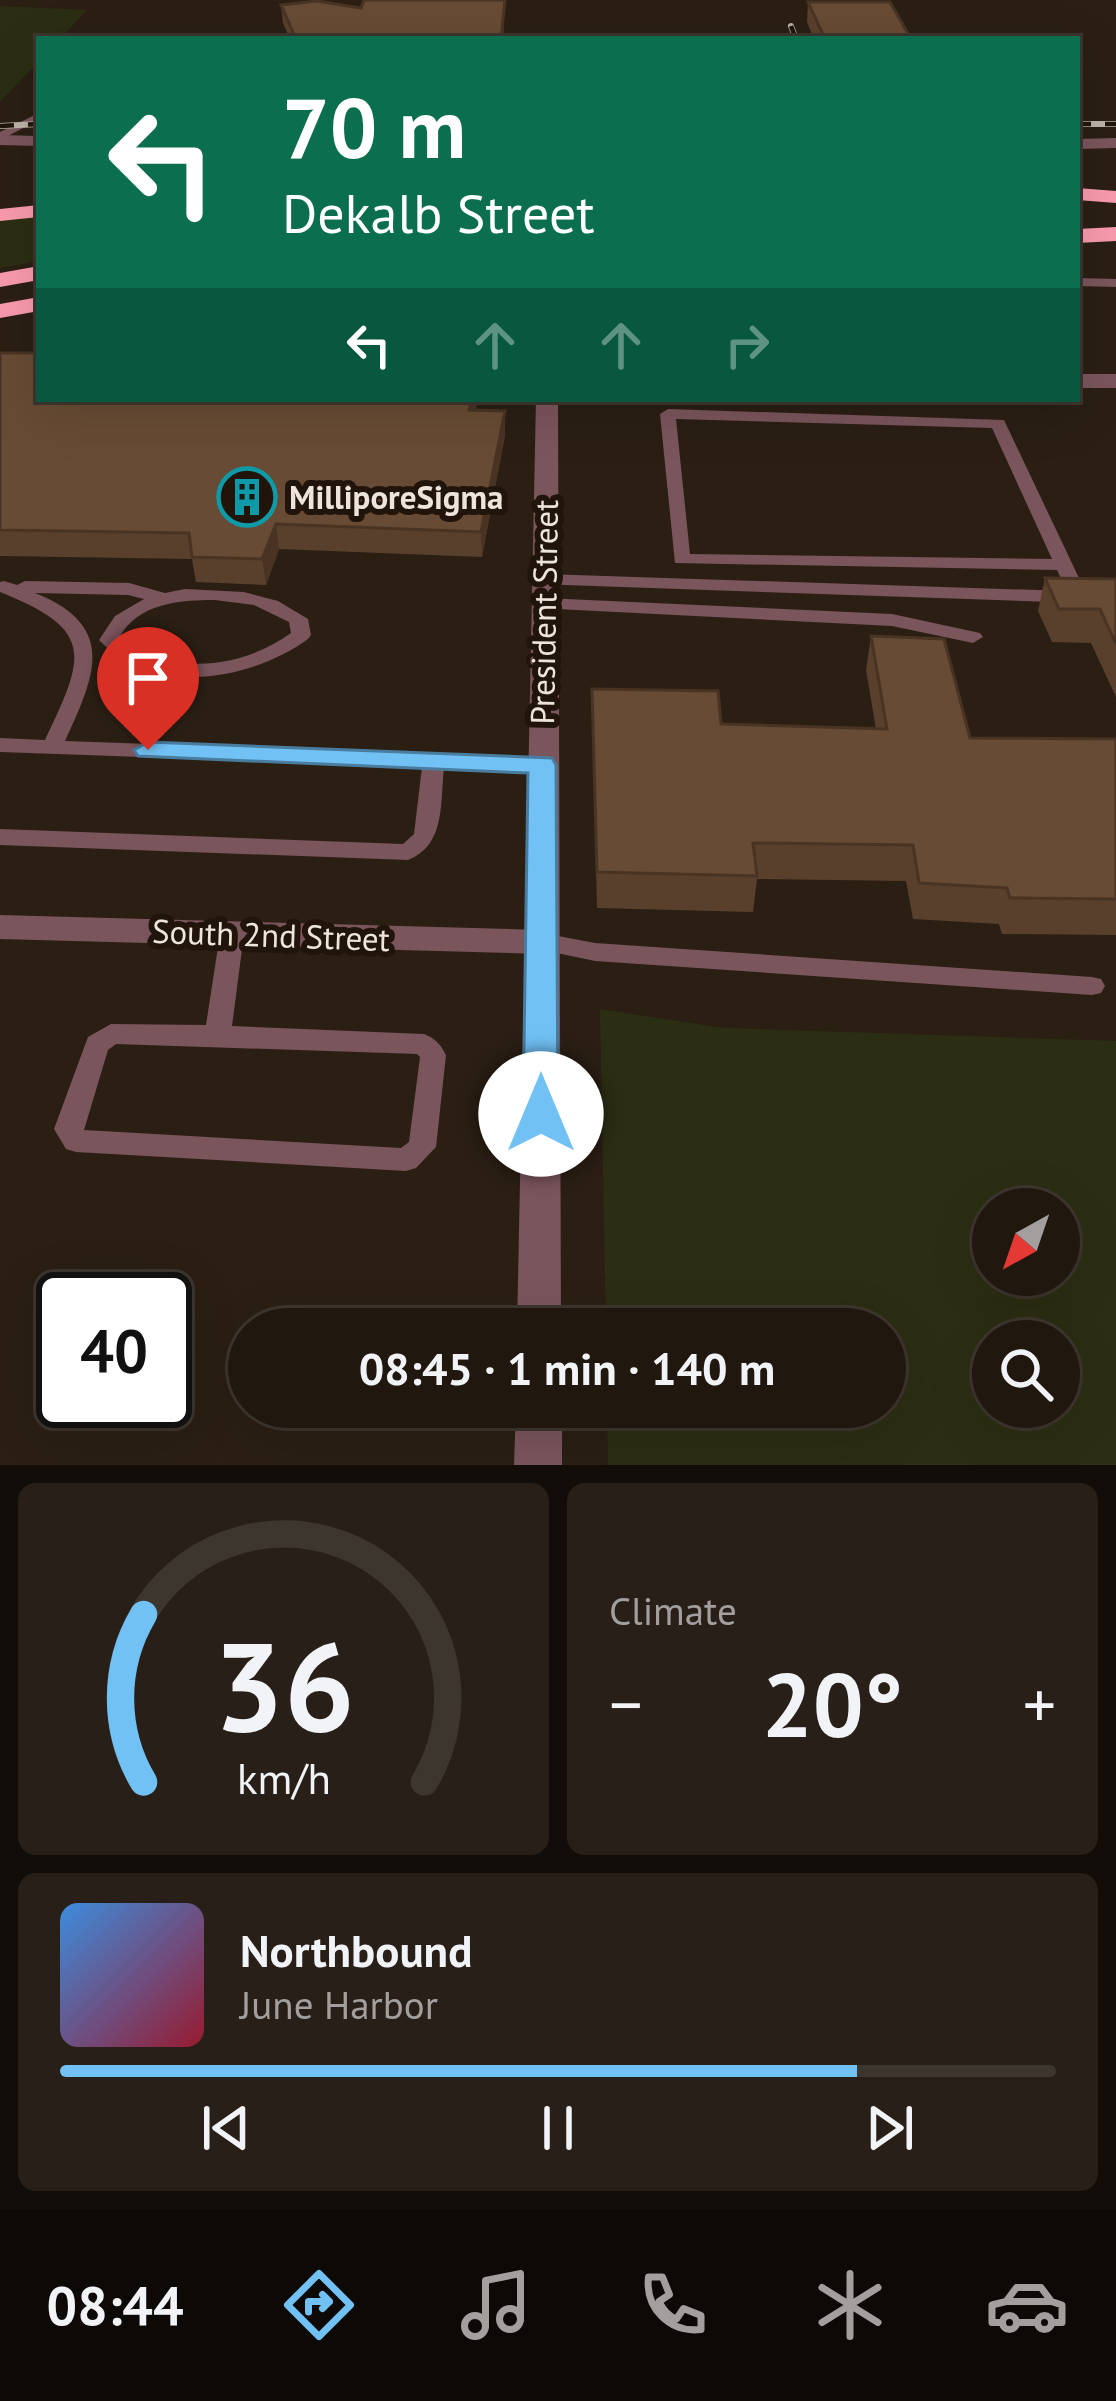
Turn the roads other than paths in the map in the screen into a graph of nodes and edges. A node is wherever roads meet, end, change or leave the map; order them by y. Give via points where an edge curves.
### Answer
1 (36, 118) edge
2 (0, 139) edge
3 (36, 140) edge
4 (1080, 143) edge
5 (1116, 143) edge
6 (1080, 198) edge
7 (1116, 200) edge
8 (36, 211) edge
9 (0, 214) edge
10 (1116, 231) edge
11 (1080, 232) edge
12 (36, 274) edge
13 (0, 280) edge
14 (1080, 282) edge
15 (1116, 283) edge
16 (36, 305) edge
17 (0, 311) edge
18 (1080, 381) edge
19 (1116, 381) edge
20 (547, 402) edge
21 (957, 563) junction
22 (1065, 565) junction
23 (2, 587) edge
24 (544, 592) junction
25 (971, 593) junction
26 (162, 598) junction
27 (973, 637) dead end
28 (109, 640) junction
29 (85, 645) junction
30 (0, 745) edge
31 (52, 747) junction
32 (434, 761) junction
33 (542, 765) junction
34 (0, 837) edge
35 (0, 927) edge
36 (232, 934) junction
37 (542, 942) junction
38 (1093, 986) dead end
39 (218, 1035) junction
40 (539, 1308) edge
41 (539, 1428) edge
42 (538, 1465) edge

1 - 2 lane
2 - 3 street
4 - 5 street
6 - 7 highway
8 - 9 highway
10 - 11 highway
12 - 13 highway
14 - 15 lane
16 - 17 highway
18 - 19 street
20 - 24 street, President Street
21 - 22 lane
21 - 22 lane via 681,559 668,414 998,423
21 - 25 lane
22 - 25 lane via 1079,597
23 - 26 lane via 129,589
23 - 29 lane via 64,611
24 - 25 lane
24 - 27 lane via 892,620
24 - 33 street, President Street
26 - 28 lane via 115,623
26 - 28 lane via 251,597 298,619 301,635 257,662 216,669 165,668 126,656
28 - 29 lane
29 - 31 lane via 80,689
30 - 31 lane
31 - 32 lane
32 - 33 lane
32 - 34 lane via 425,837 408,852
33 - 37 street, President Street
35 - 36 street, South 2nd Street
36 - 37 street, South 2nd Street
36 - 39 lane
37 - 38 lane
37 - 40 street, President Street
39 - 39 lane via 424,1044 433,1055 422,1147 406,1160 76,1141 68,1129 97,1044 110,1034
41 - 42 street

